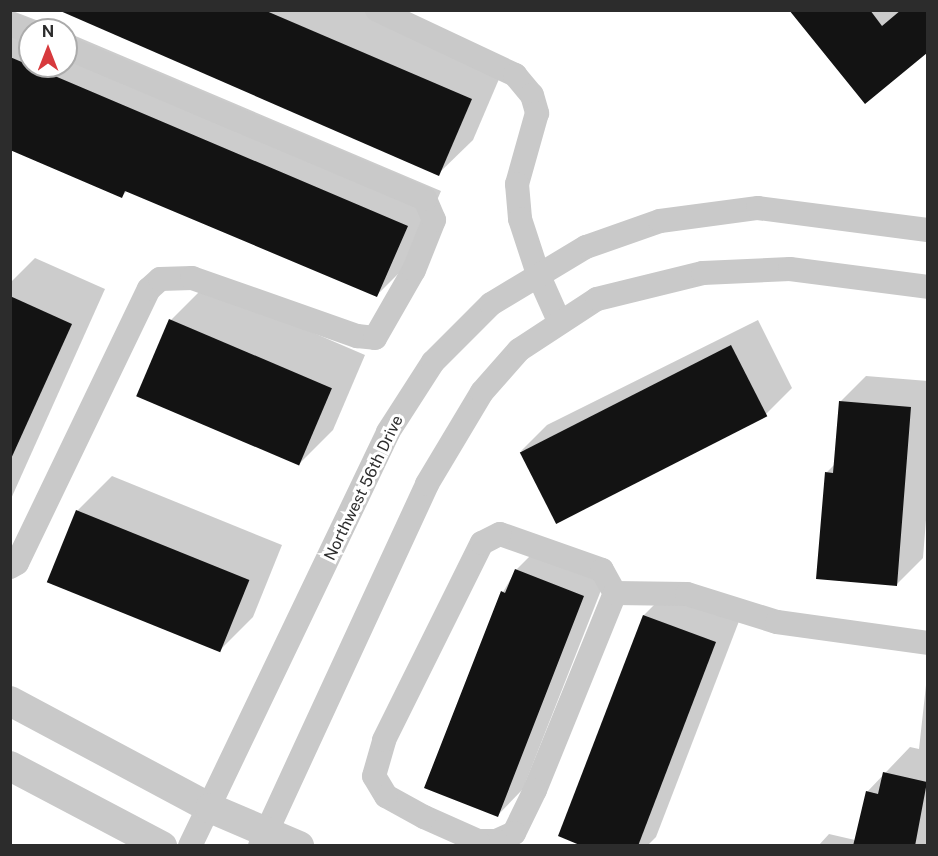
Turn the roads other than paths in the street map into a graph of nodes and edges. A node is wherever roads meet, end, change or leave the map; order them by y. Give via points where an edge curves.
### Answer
1 (377, 10) edge
2 (78, 52) edge
3 (927, 230) edge
4 (538, 274) junction
5 (927, 287) edge
6 (559, 321) junction
7 (10, 567) edge
8 (615, 593) junction
9 (927, 643) edge
10 (10, 701) edge
11 (10, 766) edge
12 (210, 808) junction
13 (262, 839) edge
14 (162, 846) edge
15 (190, 846) edge
16 (299, 846) edge

1 - 4 street via 515,75 532,95 537,113 517,184 520,219
2 - 7 street via 425,198 434,220 414,270 375,338 357,336 192,278 160,279 148,289 17,563
3 - 4 street, Northwest 56th Drive via 758,208 660,221 586,247
4 - 6 street
4 - 12 street, Northwest 56th Drive via 491,304 433,362 388,432
5 - 6 street via 790,269 703,273 597,299
6 - 13 street via 519,350 482,392 427,484
8 - 8 street via 602,570 500,534 482,543 384,740 374,776 386,795 478,841 496,842 514,833
8 - 9 street via 687,594 777,622
10 - 12 street
11 - 14 street
12 - 13 street
12 - 15 street, Northwest 56th Drive
13 - 16 street

